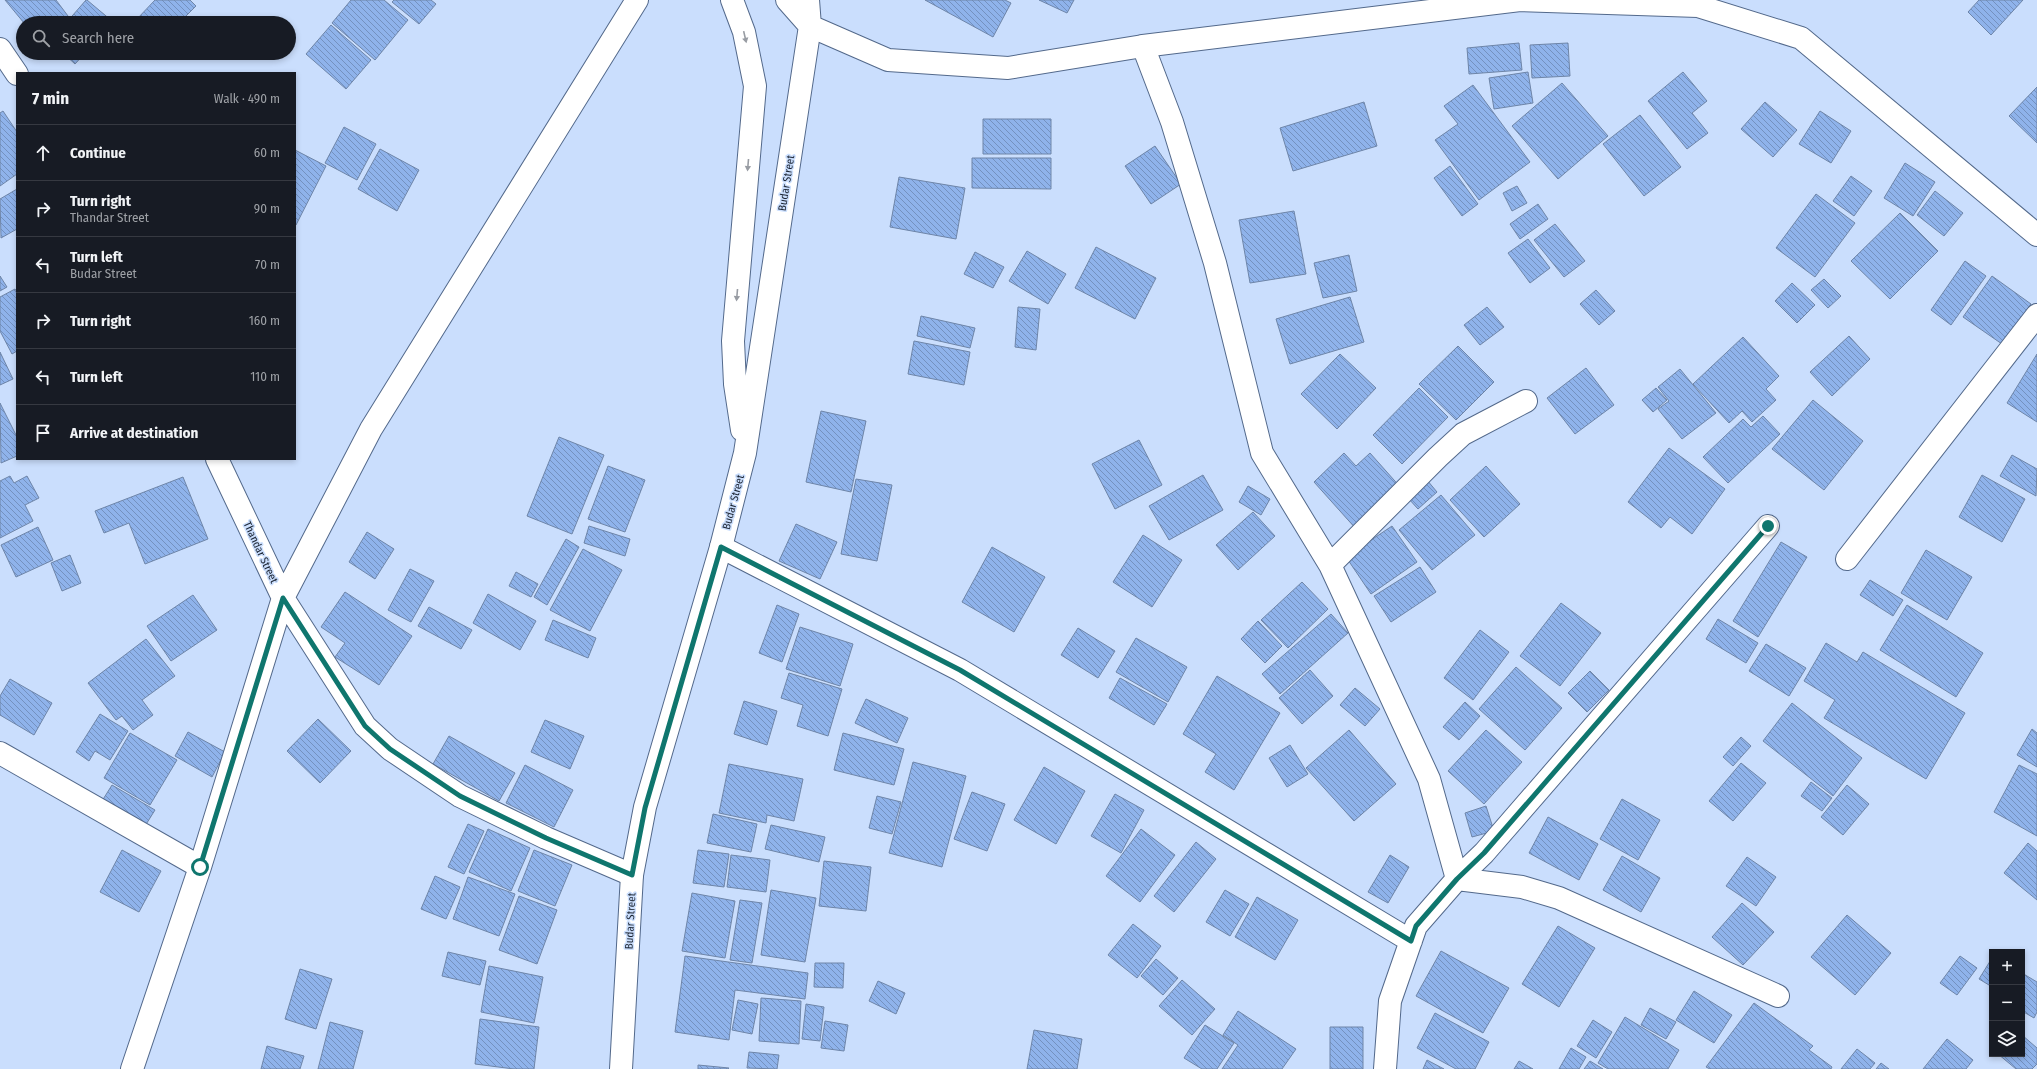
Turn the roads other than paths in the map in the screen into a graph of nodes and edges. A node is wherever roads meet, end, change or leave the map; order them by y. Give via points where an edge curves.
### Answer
1 (637, 0) edge
2 (732, 0) edge
3 (786, 0) edge
4 (808, 0) edge
5 (1647, 2) edge
6 (810, 26) junction
7 (1143, 46) junction
8 (0, 50) edge
9 (16, 73) edge
10 (2037, 235) edge
11 (2037, 315) edge
12 (1526, 401) dead end
13 (745, 453) junction
14 (217, 460) edge
15 (1768, 526) dead end
16 (721, 547) junction
17 (1847, 559) dead end
18 (1330, 565) junction
19 (283, 598) junction
20 (0, 753) edge
21 (200, 867) junction
22 (632, 875) junction
23 (1457, 879) junction
24 (1411, 941) junction
25 (1778, 996) dead end
26 (132, 1069) edge
27 (621, 1069) edge
28 (1385, 1069) edge

1 - 19 street via 371,429
2 -> 13 street via 744,32 755,86 733,341 735,384
3 - 6 street
4 - 6 street, Budar Street
5 - 7 street via 1520,0
5 - 10 street via 1698,6 1801,38
6 - 7 street via 888,60 1008,68
6 - 13 street, Budar Street
7 - 18 street via 1172,122 1215,263 1262,453
8 - 9 street
11 - 17 street
12 - 18 street via 1463,434
13 - 16 street, Budar Street
14 - 19 street, Thandar Street
15 - 23 street via 1484,853
16 - 22 street, Budar Street via 645,808
16 - 24 street via 960,670
18 - 23 street via 1429,780
19 - 21 street
19 - 22 street, Thandar Street via 365,726 390,749 460,796 546,838
20 - 21 street
21 - 26 street
22 - 27 street, Budar Street
23 - 24 street via 1416,926
23 - 25 street via 1522,887 1559,898
24 - 28 street via 1390,1001

